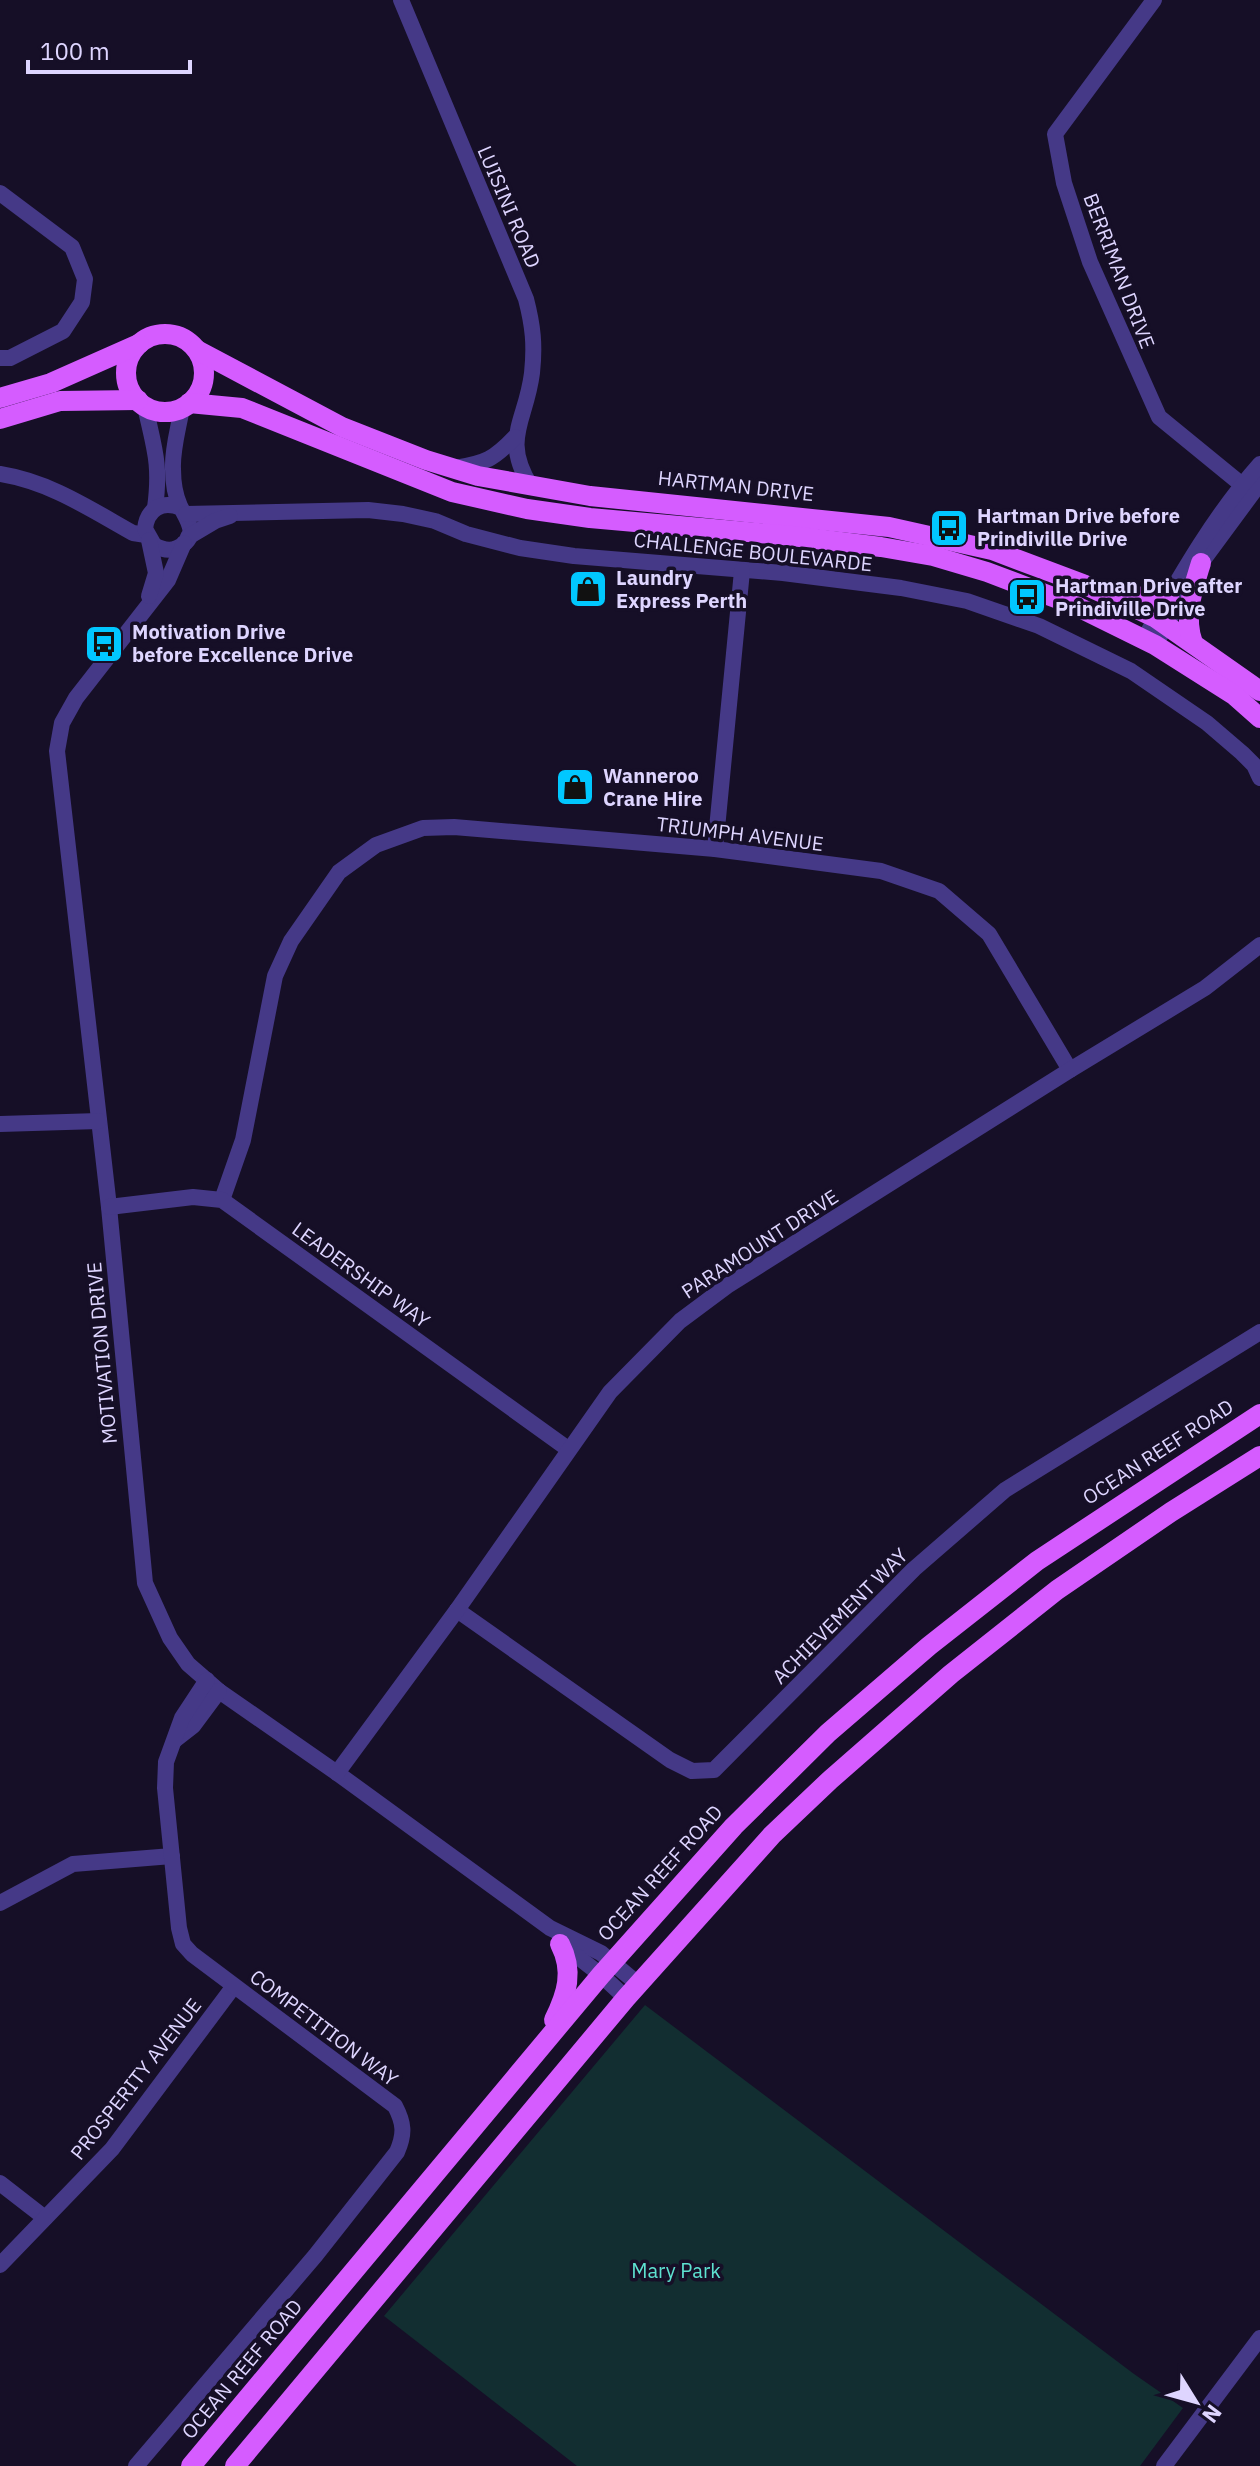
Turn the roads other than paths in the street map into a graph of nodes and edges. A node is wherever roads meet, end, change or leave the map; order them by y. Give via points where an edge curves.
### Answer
1 (401, 0) edge
2 (1154, 0) edge
3 (0, 193) edge
4 (139, 344) junction
5 (197, 350) junction
6 (0, 358) edge
7 (0, 398) edge
8 (141, 403) junction
9 (186, 405) junction
10 (0, 419) edge
11 (515, 437) junction
12 (1260, 464) edge
13 (452, 468) junction
14 (0, 474) edge
15 (531, 487) junction
16 (1251, 487) edge
17 (153, 510) junction
18 (184, 511) junction
19 (101, 513) junction
20 (239, 513) junction
21 (148, 538) junction
22 (186, 540) junction
23 (1201, 563) junction
24 (742, 571) junction
25 (1108, 596) junction
26 (1169, 596) junction
27 (144, 609) junction
28 (1161, 622) junction
29 (1149, 642) junction
30 (1193, 643) junction
31 (1260, 691) edge
32 (1260, 718) edge
33 (1260, 778) edge
34 (715, 849) junction
35 (1260, 945) edge
36 (1070, 1070) junction
37 (99, 1121) junction
38 (0, 1124) edge
39 (222, 1200) junction
40 (109, 1207) junction
41 (1260, 1332) edge
42 (1260, 1414) edge
43 (568, 1449) junction
44 (1260, 1456) edge
45 (457, 1610) junction
46 (213, 1686) junction
47 (337, 1773) junction
48 (172, 1856) junction
49 (0, 1903) edge
50 (555, 1936) junction
51 (606, 1968) junction
52 (234, 1986) junction
53 (632, 1991) junction
54 (539, 2048) junction
55 (0, 2183) edge
56 (45, 2218) junction
57 (0, 2265) edge
58 (1260, 2338) edge
59 (136, 2466) edge
60 (191, 2466) edge
61 (235, 2466) edge
62 (1164, 2466) edge

1 - 11 street, LUISINI ROAD via 526,299 535,335 531,377
2 - 16 street, BERRIMAN DRIVE via 1055,134 1064,183 1090,262 1159,417
3 - 6 street via 72,247 85,279 82,302 63,331
4 - 5 main road via 156,335 174,335
4 - 7 main road via 51,383
4 - 8 main road via 127,365 130,390
5 - 9 main road via 203,378
5 - 13 main road, HARTMAN DRIVE via 342,427
8 - 9 main road via 157,411
8 - 10 main road via 74,399
8 - 17 street via 158,460
9 - 18 street via 172,465
9 - 29 main road via 242,408 452,492 527,509 933,556 1074,605
11 - 13 street via 483,463
11 - 15 street, LUISINI ROAD via 521,470
12 - 16 street
13 - 15 main road, HARTMAN DRIVE
14 - 19 street via 57,490
15 - 25 main road, HARTMAN DRIVE via 889,527 992,550
16 - 23 street
16 - 26 street via 1191,557
17 - 18 street via 168,504
17 - 19 street via 119,517
17 - 21 street via 145,523
18 - 20 street, CHALLENGE BOULEVARDE
18 - 22 street via 190,521
19 - 21 street
20 - 22 street, CHALLENGE BOULEVARDE
20 - 24 street, CHALLENGE BOULEVARDE via 403,514 520,548
21 - 22 street via 166,550
21 - 27 street, MOTIVATION DRIVE via 156,573
22 - 27 street, MOTIVATION DRIVE via 172,573
23 - 28 street
23 - 30 main road via 1189,613
24 - 33 street, CHALLENGE BOULEVARDE via 901,588 967,601 1039,626 1131,671 1207,723 1254,765
24 - 34 street
25 - 26 main road
25 - 28 main road, HARTMAN DRIVE
26 - 28 street
27 - 37 street, MOTIVATION DRIVE via 76,698 62,723 57,751
28 - 29 street
28 - 30 main road, HARTMAN DRIVE
29 - 32 main road via 1234,695
30 - 31 main road, HARTMAN DRIVE
34 - 36 street, TRIUMPH AVENUE via 881,871 939,891 989,934
34 - 39 street, TRIUMPH AVENUE via 454,827 423,828 376,845 339,872 291,941 275,976 243,1140
35 - 36 street, PARAMOUNT DRIVE via 1205,988
36 - 43 street, PARAMOUNT DRIVE via 680,1321 610,1392
37 - 38 street
37 - 40 street, MOTIVATION DRIVE
39 - 40 street via 193,1197
39 - 43 street, LEADERSHIP WAY
40 - 46 street, MOTIVATION DRIVE via 145,1583 170,1638
41 - 45 street, ACHIEVEMENT WAY via 1005,1490 914,1569 714,1770 692,1771 670,1760
42 - 51 main road, OCEAN REEF ROAD via 1037,1561 929,1646 828,1733 744,1816
43 - 45 street, PARAMOUNT DRIVE
44 - 53 main road via 1057,1590 951,1674 772,1835
45 - 47 street, PARAMOUNT DRIVE
46 - 47 street, MOTIVATION DRIVE
46 - 48 street, COMPETITION WAY via 182,1718 166,1762
47 - 50 street, MOTIVATION DRIVE
48 - 49 street via 73,1864
48 - 52 street, COMPETITION WAY via 183,1944
50 - 51 street, MOTIVATION DRIVE
50 - 54 main road via 568,1959 568,1985
51 - 53 street, MOTIVATION DRIVE
51 - 54 main road, OCEAN REEF ROAD
52 - 56 street, PROSPERITY AVENUE via 112,2149
52 - 59 street, COMPETITION WAY via 395,2106 404,2137 315,2256
53 - 61 main road
54 - 60 main road, OCEAN REEF ROAD
55 - 56 street
56 - 57 street, PROSPERITY AVENUE
58 - 62 street

